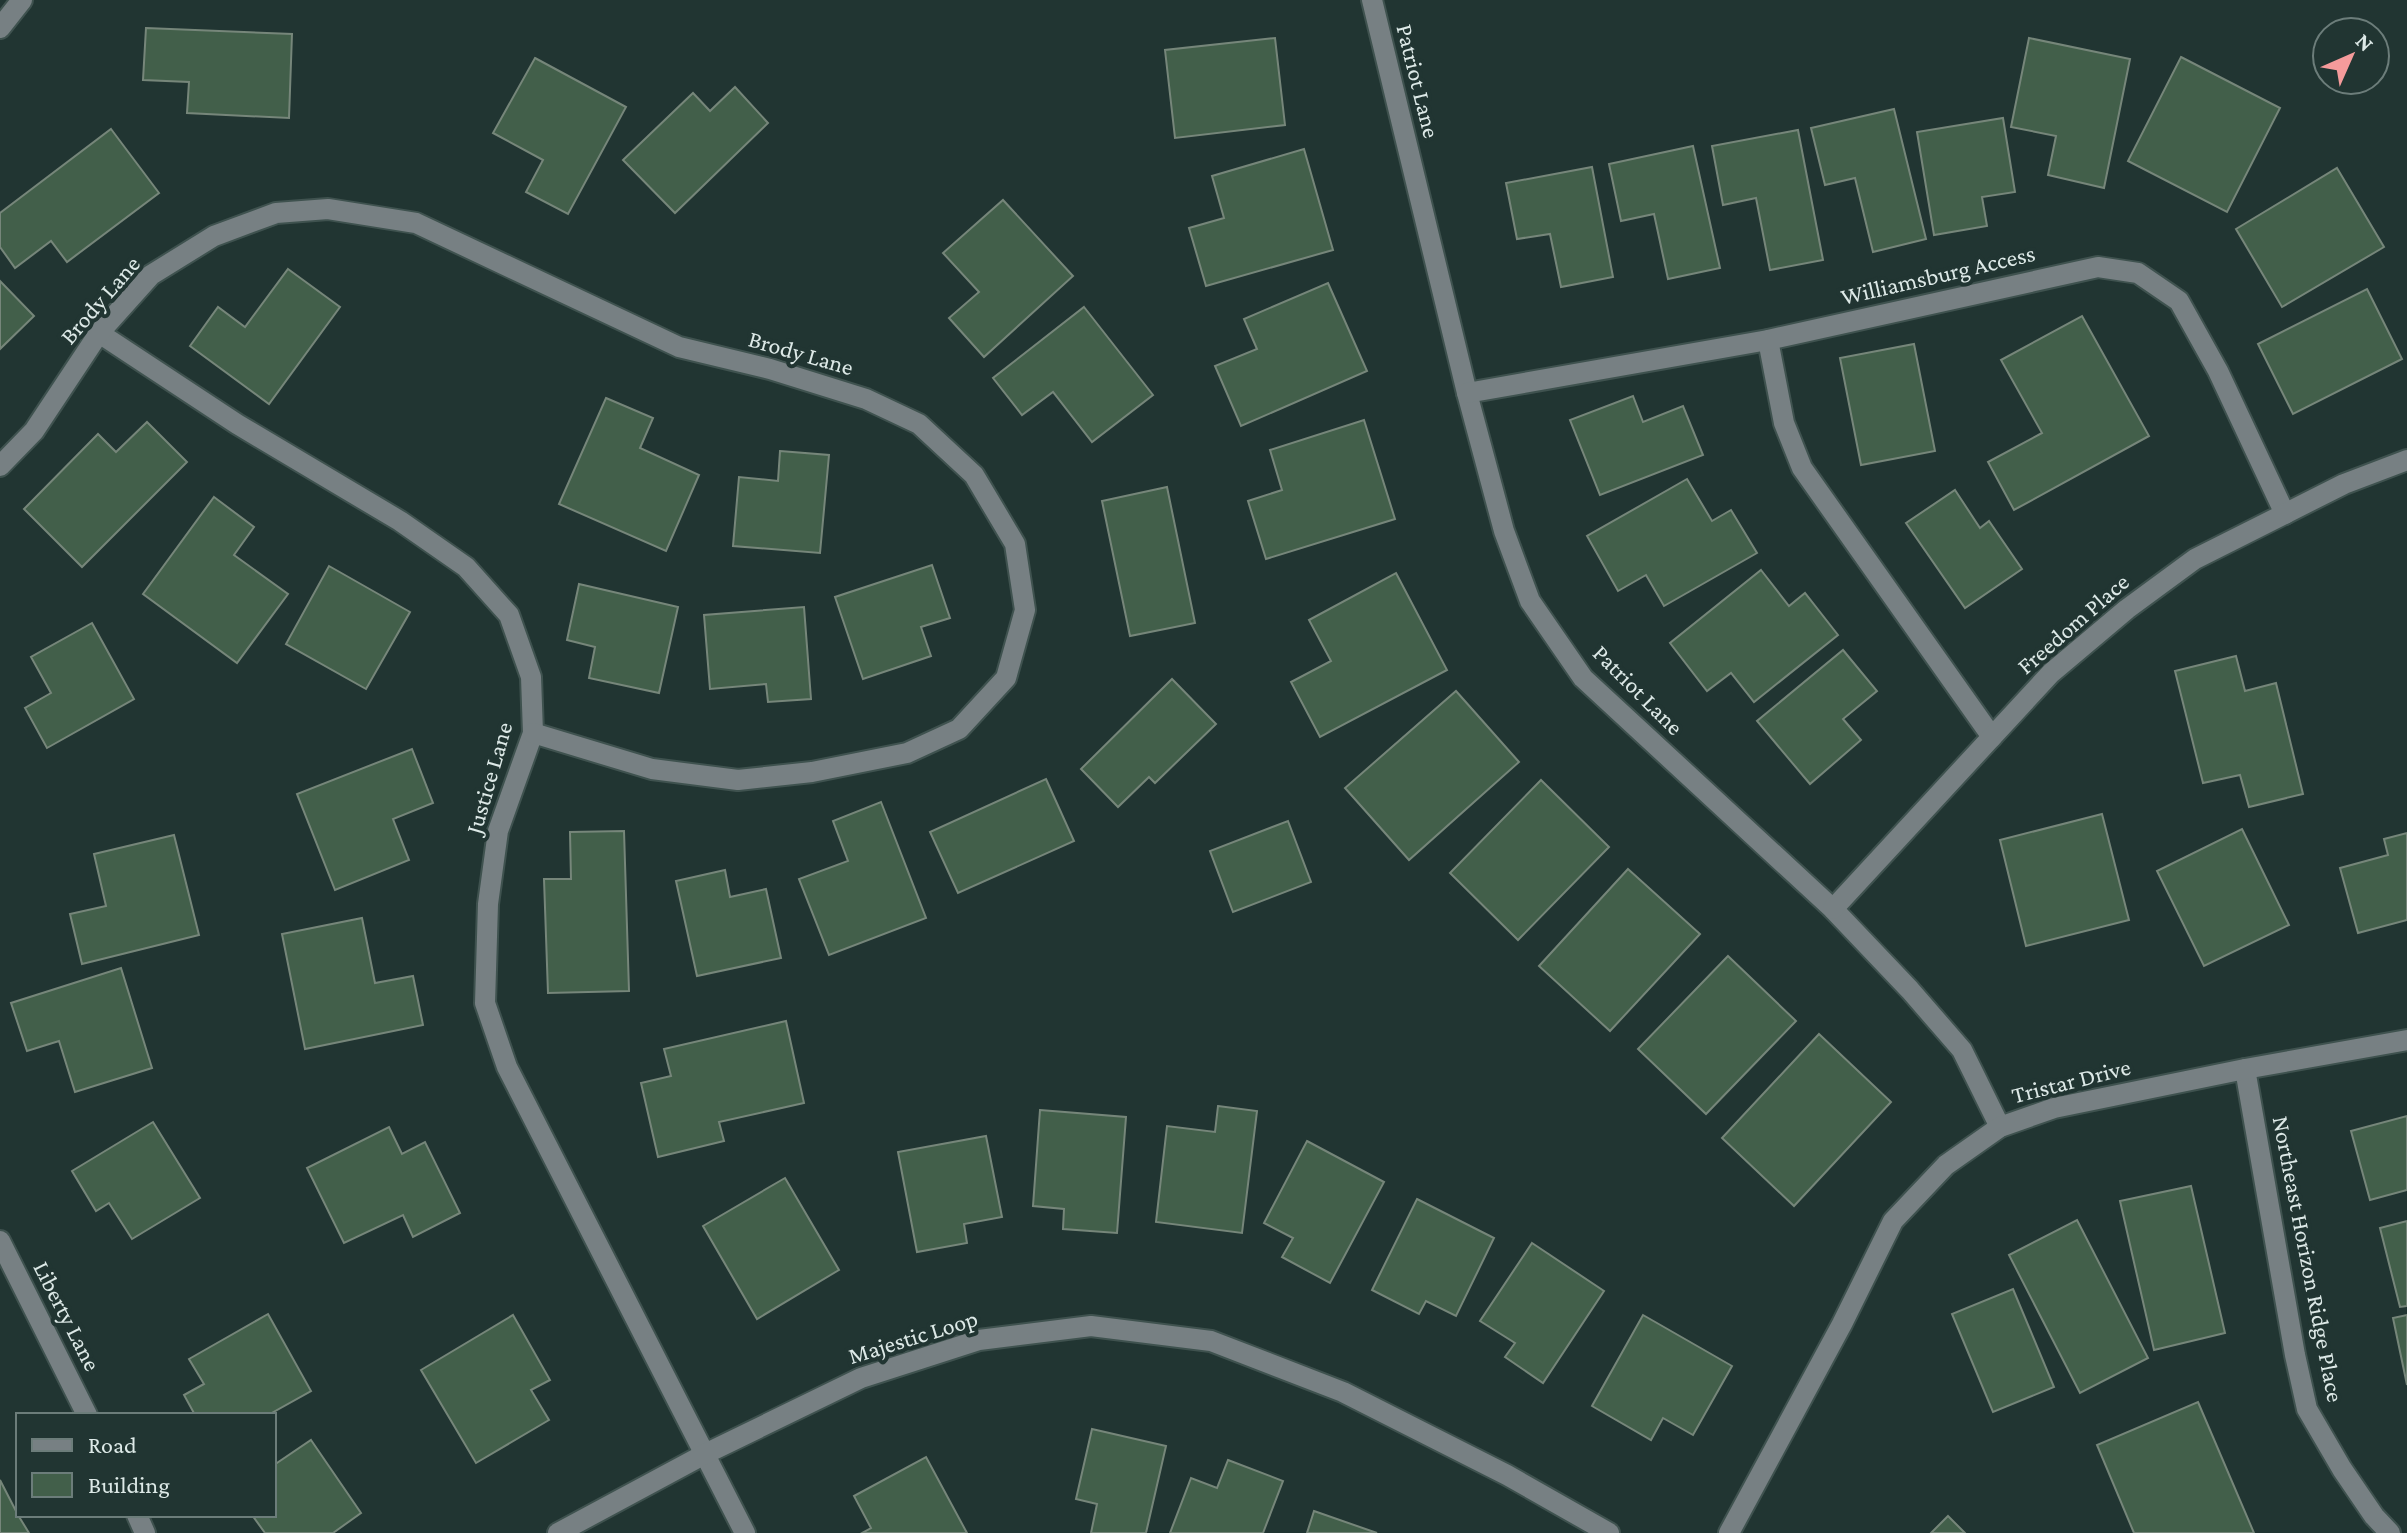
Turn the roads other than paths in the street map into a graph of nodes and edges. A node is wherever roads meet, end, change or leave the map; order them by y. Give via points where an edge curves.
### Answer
1 (22, 0) edge
2 (1372, 0) edge
3 (0, 28) edge
4 (99, 333) junction
5 (1768, 340) junction
6 (1467, 393) junction
7 (2407, 460) edge
8 (0, 466) edge
9 (2285, 514) junction
10 (533, 733) junction
11 (1992, 737) junction
12 (1833, 909) junction
13 (2407, 1040) edge
14 (2245, 1069) junction
15 (2000, 1127) junction
16 (0, 1241) edge
17 (86, 1413) edge
18 (705, 1454) junction
19 (558, 1533) edge
20 (745, 1533) edge
21 (1609, 1533) edge
22 (1729, 1533) edge
23 (2390, 1533) edge

1 - 3 street
2 - 6 street, Patriot Lane
4 - 8 street, Brody Lane via 34,431
4 - 10 street, Justice Lane via 466,567 509,615 531,677
4 - 10 street, Brody Lane via 151,275 214,236 276,213 328,209 416,223 679,347 866,399 919,424 974,475 1015,544 1025,610 1006,678 959,729 907,753 738,780 652,769
5 - 6 street, Williamsburg Access
5 - 9 street, Williamsburg Access via 2098,267 2138,273 2179,301
5 - 11 street via 1784,423 1802,468
6 - 12 street, Patriot Lane via 1504,531 1530,601 1583,678
7 - 9 street, Freedom Place
9 - 11 street, Freedom Place via 2195,559 2127,609 2051,673
10 - 18 street, Justice Lane via 498,831 488,904 485,1003 507,1067
11 - 12 street, Freedom Place
12 - 15 street, Patriot Lane via 1962,1050
13 - 14 street, Tristar Drive
14 - 15 street, Tristar Drive via 2054,1108
14 - 23 street, Northeast Horizon Ridge Place via 2307,1409 2342,1469
15 - 22 street, Tristar Drive via 1946,1165 1893,1221
16 - 17 street, Liberty Lane
18 - 19 street, Majestic Loop
18 - 20 street, Justice Lane
18 - 21 street, Majestic Loop via 861,1378 979,1340 1091,1326 1211,1341 1343,1392

